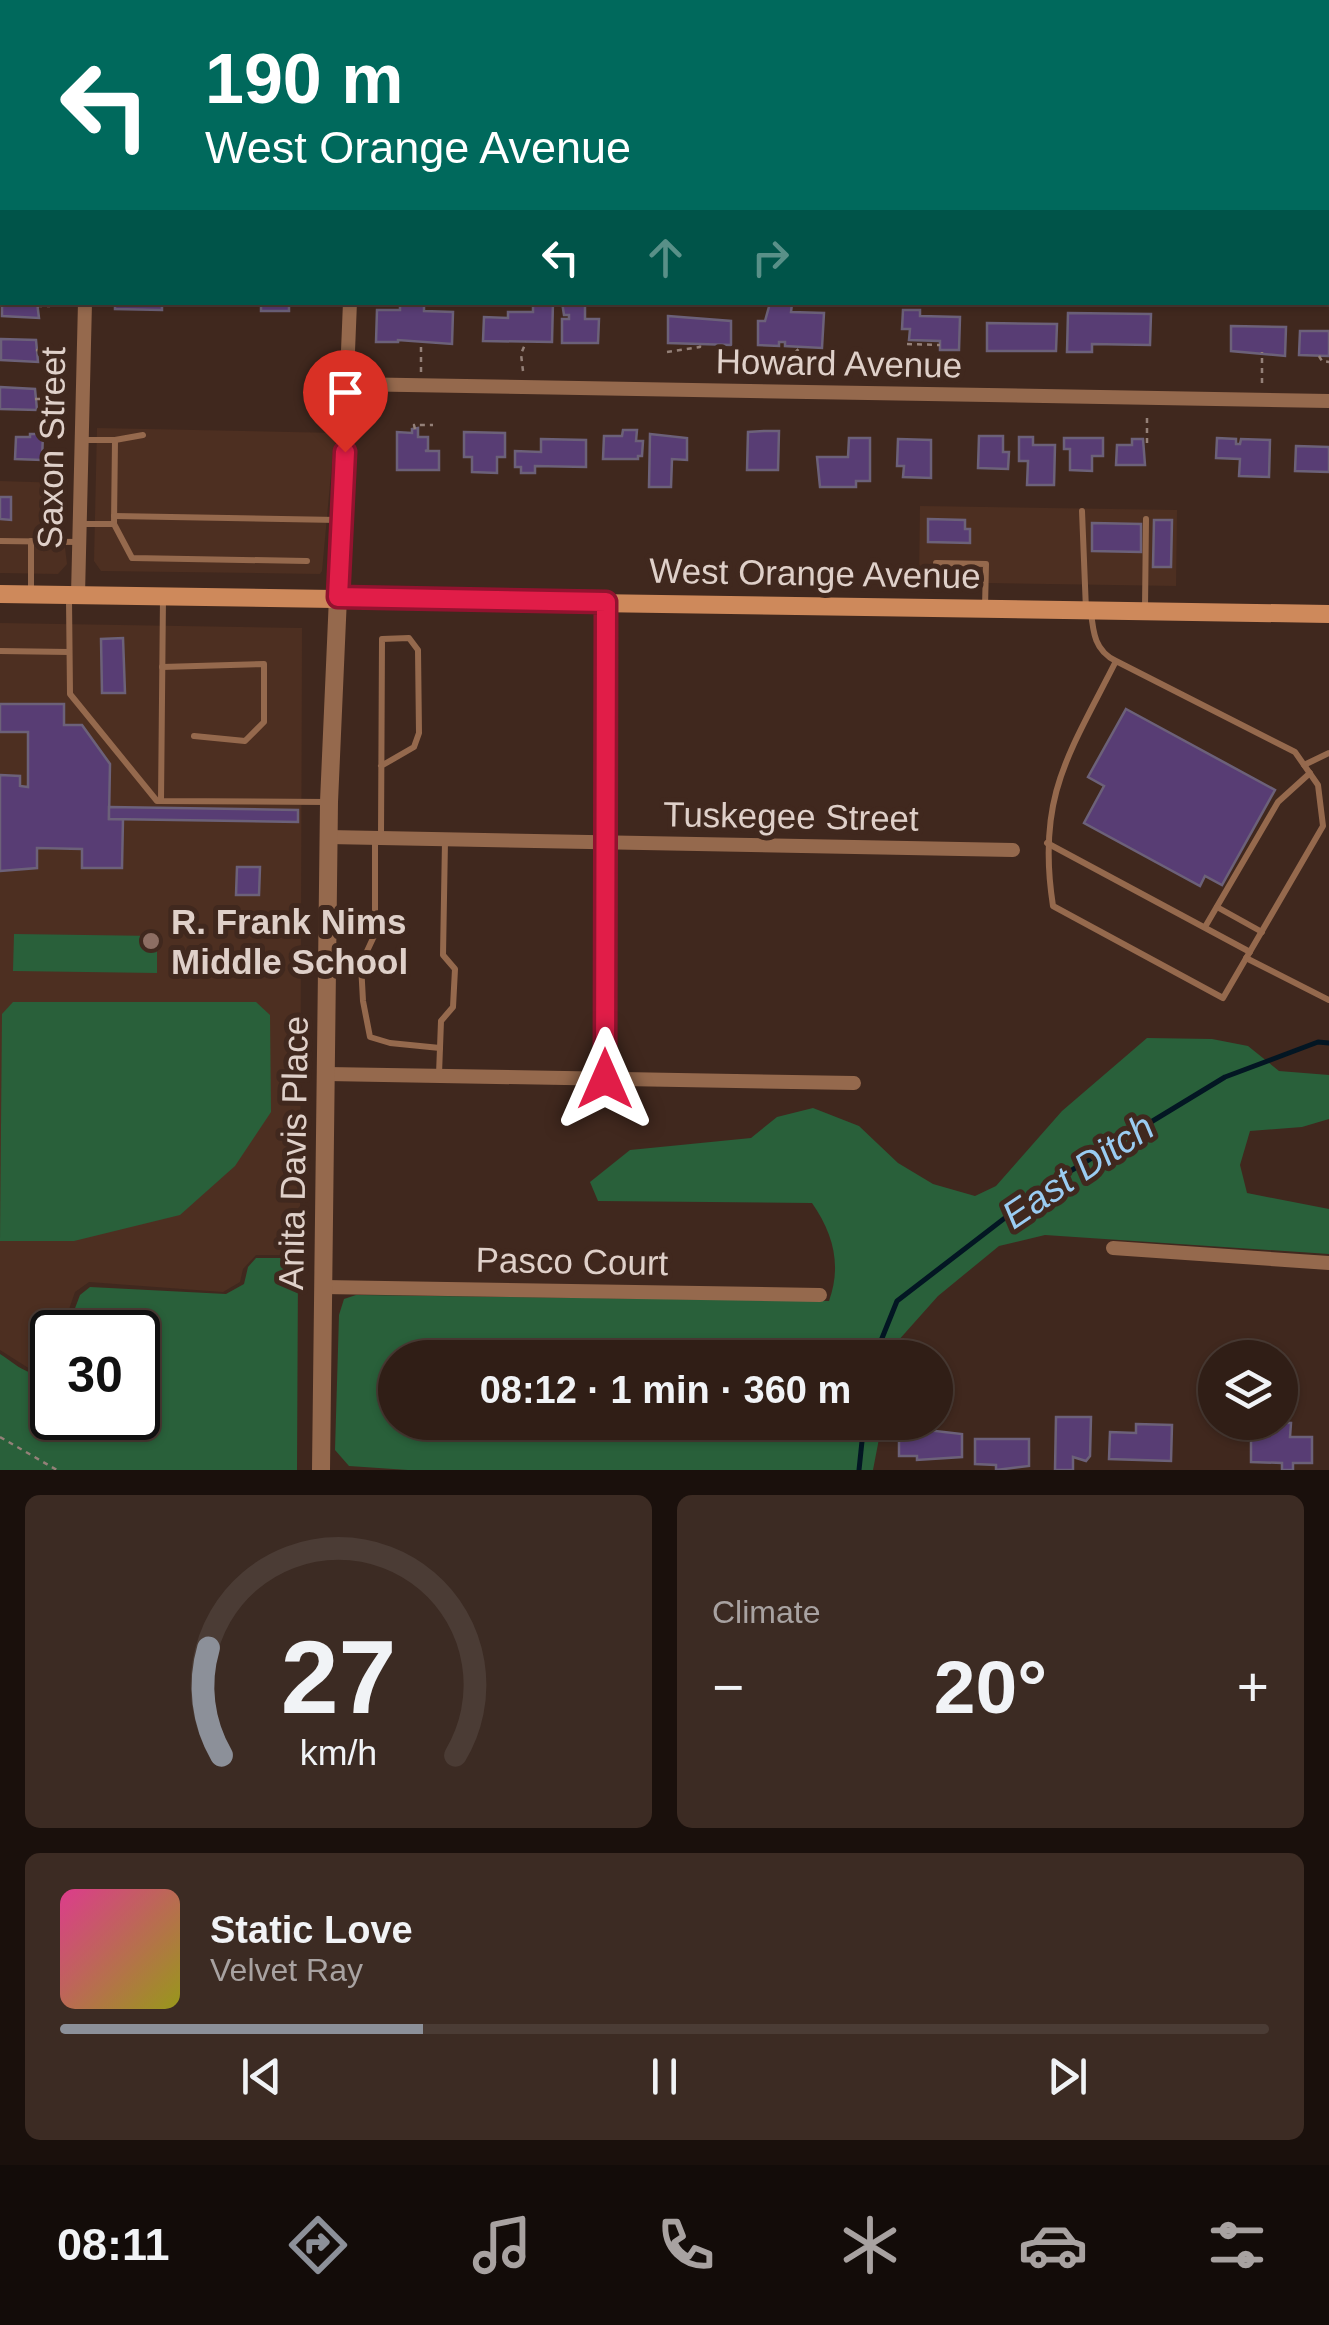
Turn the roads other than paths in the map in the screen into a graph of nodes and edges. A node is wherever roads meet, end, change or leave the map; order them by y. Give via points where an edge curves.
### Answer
1 (85, 305) edge
2 (350, 305) edge
3 (348, 384) junction
4 (1329, 401) edge
5 (143, 436) dead end
6 (82, 440) junction
7 (116, 440) junction
8 (1082, 511) dead end
9 (1146, 519) dead end
10 (114, 520) junction
11 (343, 520) junction
12 (79, 524) junction
13 (0, 541) edge
14 (31, 542) junction
15 (79, 542) junction
16 (307, 561) dead end
17 (936, 563) dead end
18 (0, 594) edge
19 (30, 594) junction
20 (73, 595) junction
21 (163, 596) junction
22 (338, 597) junction
23 (606, 602) junction
24 (985, 608) junction
25 (1088, 610) junction
26 (1145, 611) junction
27 (1329, 614) edge
28 (0, 652) edge
29 (70, 652) junction
30 (1116, 661) junction
31 (162, 667) junction
32 (194, 736) dead end
33 (1329, 753) edge
34 (381, 766) junction
35 (1307, 769) junction
36 (161, 801) junction
37 (328, 802) junction
38 (328, 837) junction
39 (378, 838) junction
40 (445, 840) junction
41 (1048, 842) junction
42 (606, 843) junction
43 (1014, 850) dead end
44 (1217, 907) junction
45 (1205, 927) junction
46 (1262, 932) junction
47 (1248, 955) junction
48 (1329, 1000) edge
49 (440, 1048) junction
50 (327, 1074) junction
51 (440, 1076) junction
52 (605, 1079) junction
53 (854, 1083) dead end
54 (1114, 1248) dead end
55 (1329, 1263) edge
56 (323, 1287) junction
57 (820, 1295) dead end
58 (321, 1470) edge

1 - 6 street, Saxon Street
2 - 3 street
3 - 4 street, Howard Avenue
3 - 11 street
5 - 7 lane
6 - 7 lane
6 - 12 street, Saxon Street
7 - 10 lane
8 - 25 lane
9 - 26 lane
10 - 11 lane
10 - 12 lane
10 - 16 lane via 132,558
11 - 22 street
12 - 15 street, Saxon Street
13 - 14 lane
14 - 15 lane
14 - 19 lane
15 - 20 street, Saxon Street
17 - 24 lane via 986,564
18 - 19 main road, West Orange Avenue
19 - 20 main road, West Orange Avenue
20 - 21 main road, West Orange Avenue
20 - 29 lane
21 - 22 main road, West Orange Avenue
21 - 31 lane
22 - 23 main road, West Orange Avenue
22 - 37 street, Anita Davis Place
23 - 24 main road, West Orange Avenue
23 - 42 street
24 - 25 main road, West Orange Avenue
25 - 26 main road, West Orange Avenue
25 - 30 lane via 1093,638
26 - 27 main road, West Orange Avenue
28 - 29 lane
29 - 36 lane via 70,694
30 - 35 lane via 1296,752
30 - 41 lane via 1059,775
31 - 32 lane via 264,664 264,722 245,741
31 - 36 lane
33 - 35 lane
34 - 34 lane via 414,747 419,733 418,650 408,638 382,639
34 - 39 lane
35 - 44 lane via 1278,802
35 - 46 lane via 1318,785 1323,826
36 - 37 lane
37 - 38 street, Anita Davis Place
38 - 39 street, Tuskegee Street
38 - 50 street, Anita Davis Place
39 - 40 street, Tuskegee Street
39 - 49 lane via 375,934 360,964 370,1037
40 - 42 street, Tuskegee Street
40 - 49 lane via 443,955 455,970 454,1007 441,1021
41 - 45 lane
41 - 47 lane via 1053,906 1223,998
42 - 43 street, Tuskegee Street
42 - 52 street
44 - 45 lane
44 - 46 lane
45 - 47 lane
46 - 47 lane
47 - 48 lane
49 - 51 lane
50 - 51 street
50 - 56 street, Anita Davis Place
51 - 52 street
52 - 53 street
54 - 55 street
56 - 57 street, Pasco Court
56 - 58 street, Anita Davis Place

